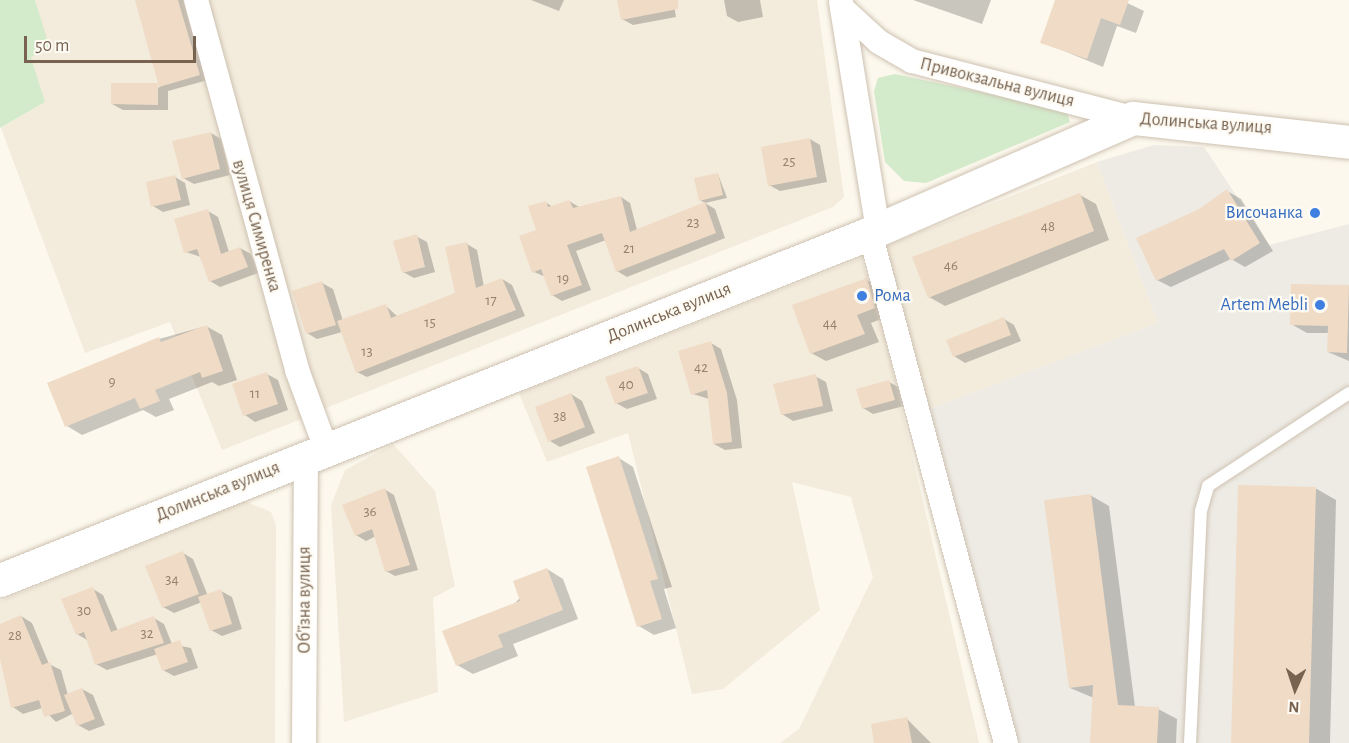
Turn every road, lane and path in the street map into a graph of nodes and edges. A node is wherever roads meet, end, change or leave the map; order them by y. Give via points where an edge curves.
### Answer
1 (196, 0) edge
2 (842, 4) edge
3 (1133, 118) junction
4 (1349, 142) edge
5 (874, 232) junction
6 (1349, 393) edge
7 (316, 453) junction
8 (0, 580) edge
9 (304, 743) edge
10 (1006, 743) edge
11 (1190, 743) edge

1 - 7 street, вулиця Симиренка
2 - 3 street, Привокзальна вулиця via 879,42 912,61
2 - 5 street, Привокзальна вулиця
3 - 4 main road, Долинська вулиця
3 - 5 main road, Долинська вулиця
5 - 7 main road, Долинська вулиця
5 - 10 street, Привокзальна вулиця
6 - 11 lane via 1208,486 1201,511
7 - 8 main road, Долинська вулиця
7 - 9 street, Обʼїзна вулиця

